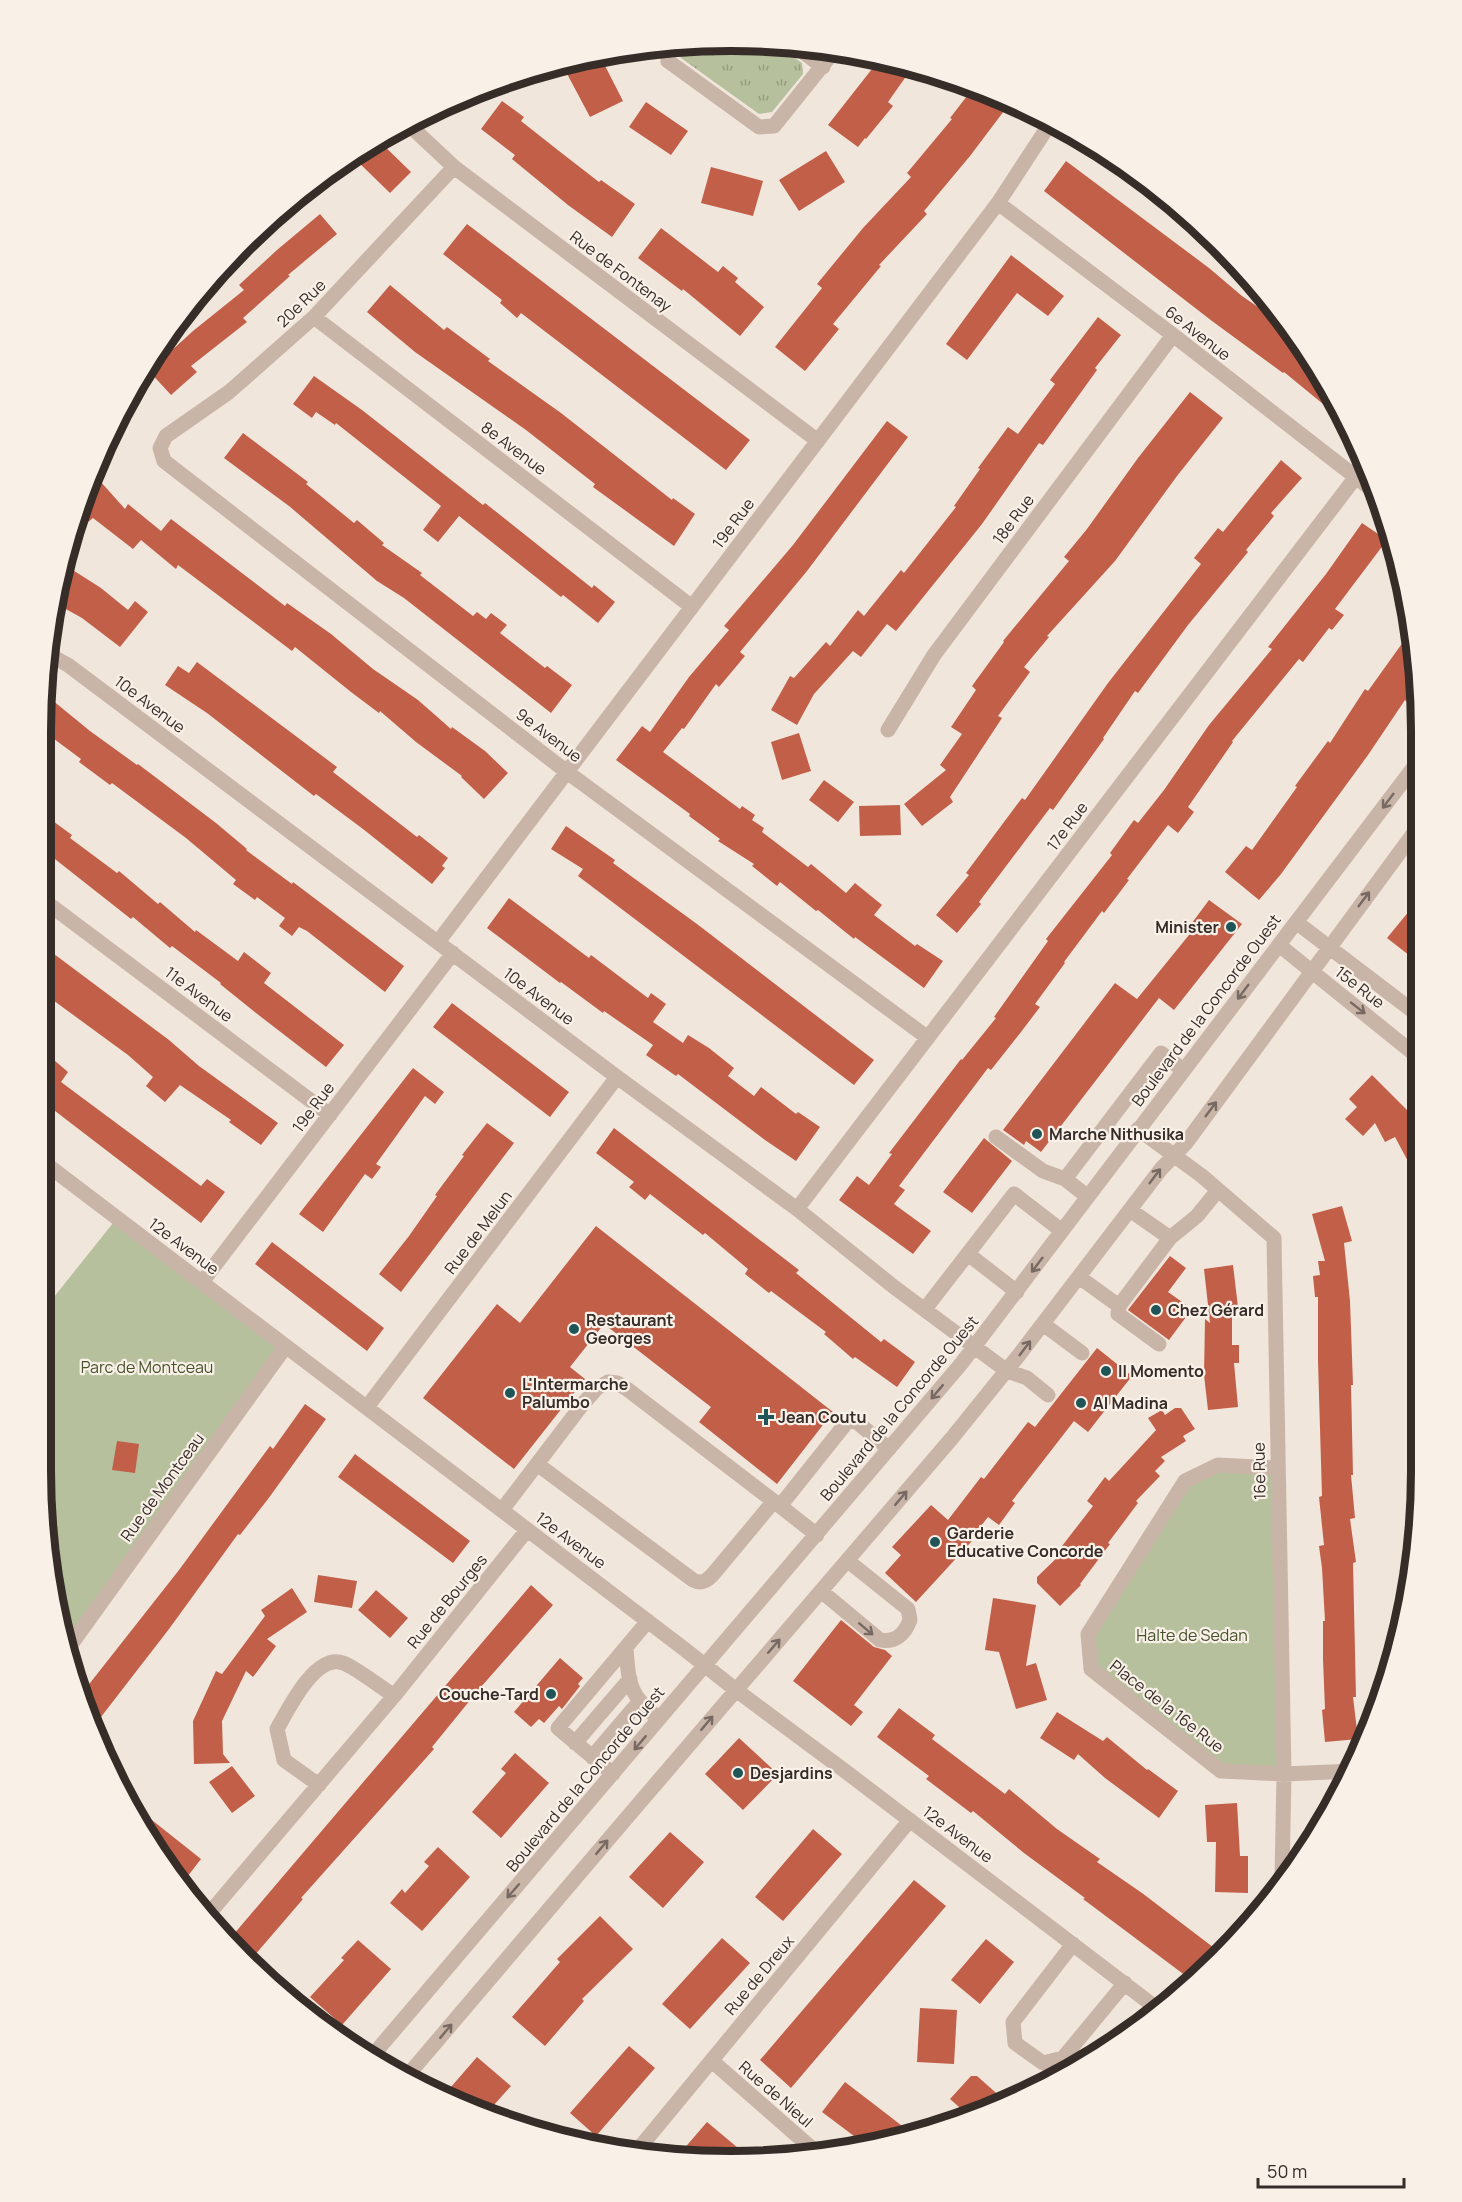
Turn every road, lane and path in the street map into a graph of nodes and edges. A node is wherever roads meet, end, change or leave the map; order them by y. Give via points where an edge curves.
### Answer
1 (669, 54) edge
2 (808, 56) edge
3 (829, 58) edge
4 (823, 67) junction
5 (1047, 129) edge
6 (414, 130) edge
7 (454, 167) junction
8 (998, 203) junction
9 (314, 317) junction
10 (1173, 335) junction
11 (818, 441) junction
12 (160, 448) joint
13 (1359, 470) edge
14 (1359, 472) edge
15 (692, 607) junction
16 (55, 658) edge
17 (888, 730) dead end
18 (1411, 771) edge
19 (567, 772) junction
20 (1411, 837) edge
21 (51, 906) edge
22 (1296, 922) junction
23 (438, 942) junction
24 (1279, 945) junction
25 (1330, 947) junction
26 (453, 953) junction
27 (1312, 972) junction
28 (1411, 1010) edge
29 (928, 1038) junction
30 (1411, 1052) edge
31 (1183, 1070) junction
32 (616, 1077) junction
33 (330, 1115) junction
34 (1138, 1129) junction
35 (996, 1137) dead end
36 (1174, 1155) junction
37 (51, 1168) edge
38 (1065, 1179) junction
39 (1218, 1190) junction
40 (1088, 1197) junction
41 (797, 1209) junction
42 (1130, 1210) junction
43 (1062, 1231) junction
44 (1170, 1238) junction
45 (968, 1254) junction
46 (1079, 1277) junction
47 (202, 1282) junction
48 (1017, 1292) junction
49 (1119, 1306) junction
50 (925, 1309) junction
51 (1043, 1324) junction
52 (1159, 1344) dead end
53 (286, 1346) junction
54 (974, 1347) junction
55 (1082, 1353) dead end
56 (1007, 1371) junction
57 (1048, 1395) dead end
58 (367, 1407) junction
59 (889, 1449) junction
60 (537, 1464) junction
61 (1277, 1468) junction
62 (777, 1503) junction
63 (501, 1510) junction
64 (527, 1530) junction
65 (818, 1534) junction
66 (848, 1561) junction
67 (821, 1591) junction
68 (648, 1621) junction
69 (73, 1642) edge
70 (626, 1649) junction
71 (705, 1666) junction
72 (630, 1679) junction
73 (736, 1690) junction
74 (394, 1696) junction
75 (639, 1702) junction
76 (659, 1719) junction
77 (575, 1743) junction
78 (592, 1757) junction
79 (1341, 1771) edge
80 (613, 1774) junction
81 (1284, 1774) junction
82 (319, 1785) junction
83 (910, 1820) junction
84 (1282, 1868) edge
85 (212, 1910) edge
86 (1073, 1944) junction
87 (1125, 1983) junction
88 (1152, 2004) edge
89 (377, 2051) edge
90 (711, 2061) junction
91 (411, 2071) edge
92 (642, 2145) edge
93 (809, 2146) edge

1 - 4 street via 668,61 759,127 774,126
2 - 4 street
3 - 4 street
5 - 8 street, 19e Rue
6 - 7 street, Rue de Fontenay
7 - 9 street, 20e Rue
7 - 11 street, Rue de Fontenay
8 - 10 street, 6e Avenue
8 - 11 street, 19e Rue
9 - 12 street, 20e Rue via 229,392 166,436
9 - 15 street, 8e Avenue
10 - 13 street, 6e Avenue
10 - 17 street, 18e Rue via 934,655
11 - 15 street, 19e Rue
12 - 19 street, 9e Avenue via 164,461
14 - 29 street, 17e Rue
15 - 19 street, 19e Rue
16 - 23 street, 10e Avenue
18 -> 22 street, Boulevard de la Concorde Ouest
19 - 23 street, 19e Rue
19 - 29 street, 9e Avenue
25 -> 20 street
21 - 33 street, 11e Avenue
22 - 24 street, Boulevard de la Concorde Ouest
22 - 25 street, 15e Rue
23 - 26 street, 10e Avenue
24 - 27 street, 15e Rue
24 -> 31 street, Boulevard de la Concorde Ouest
25 - 27 street
25 - 28 street, 15e Rue
26 - 32 street, 10e Avenue
26 - 33 street, 19e Rue
27 -> 30 street, 15e Rue
36 -> 27 street
29 - 41 street, 17e Rue
31 - 34 street, Boulevard de la Concorde Ouest
31 - 38 street via 1161,1053
32 - 41 street, 10e Avenue
32 - 58 street, Rue de Melun
33 - 47 street, 19e Rue
34 - 36 street, 16e Rue
34 - 40 street, Boulevard de la Concorde Ouest
35 - 38 street via 1043,1171
36 - 39 street, 16e Rue
42 -> 36 street
37 - 47 street, 12e Avenue
38 - 40 street
39 - 44 street via 1197,1216
39 - 61 street, 16e Rue via 1274,1238
40 - 43 street, Boulevard de la Concorde Ouest
41 - 50 street, 10e Avenue
42 - 44 street
42 - 46 street
43 - 45 street via 1014,1194
43 -> 48 street, Boulevard de la Concorde Ouest
44 - 49 street
45 - 48 street
45 - 50 street
46 - 49 street
46 - 51 street
47 - 53 street, 12e Avenue
48 - 54 street, Boulevard de la Concorde Ouest
49 - 52 street via 1118,1314
50 - 54 street, 10e Avenue
51 - 55 street
56 -> 51 street
53 - 58 street, 12e Avenue
53 - 69 street, Rue de Montceau
54 - 56 street, 10e Avenue
54 -> 59 street, Boulevard de la Concorde Ouest
56 - 57 street, 10e Avenue via 1027,1378
66 -> 56 street
58 - 63 street, 12e Avenue
59 - 62 street via 854,1420 847,1422
59 - 65 street, Boulevard de la Concorde Ouest
60 - 62 street via 700,1583 714,1573
60 - 62 street via 590,1396 603,1384 612,1382 627,1389
60 - 63 street
61 - 81 street, 16e Rue
61 - 81 street, Place de la 16e Rue via 1218,1465 1185,1481 1088,1634 1091,1669 1221,1772
62 - 65 street
63 - 64 street, 12e Avenue
64 - 68 street, 12e Avenue
64 - 74 street, Rue de Bourges
65 - 71 street, Boulevard de la Concorde Ouest
66 - 67 street
67 -> 66 street via 880,1640 890,1641 902,1634 910,1620 908,1609
73 -> 67 street
68 - 70 street
68 - 71 street, 12e Avenue
70 - 72 street
70 - 77 street via 558,1728
71 - 73 street, 12e Avenue
71 - 76 street, Boulevard de la Concorde Ouest
72 - 75 street
72 - 77 street
73 - 83 street, 12e Avenue
91 -> 73 street
74 - 82 street, Rue de Bourges
74 - 82 street via 342,1662 330,1662 309,1676 276,1729 284,1760
75 - 76 street
75 - 78 street
76 -> 80 street, Boulevard de la Concorde Ouest
77 - 78 street
78 - 80 street
79 - 81 street, Place de la 16e Rue
80 -> 89 street, Boulevard de la Concorde Ouest
81 - 84 street, 16e Rue
82 - 85 street, Rue de Bourges
83 - 86 street, 12e Avenue
83 - 90 street, Rue de Dreux
86 - 87 street, 12e Avenue
86 - 87 street via 1013,2022 1015,2043 1043,2063 1063,2058
87 - 88 street, 12e Avenue
90 - 92 street, Rue de Dreux
90 - 93 street, Rue de Nieul

